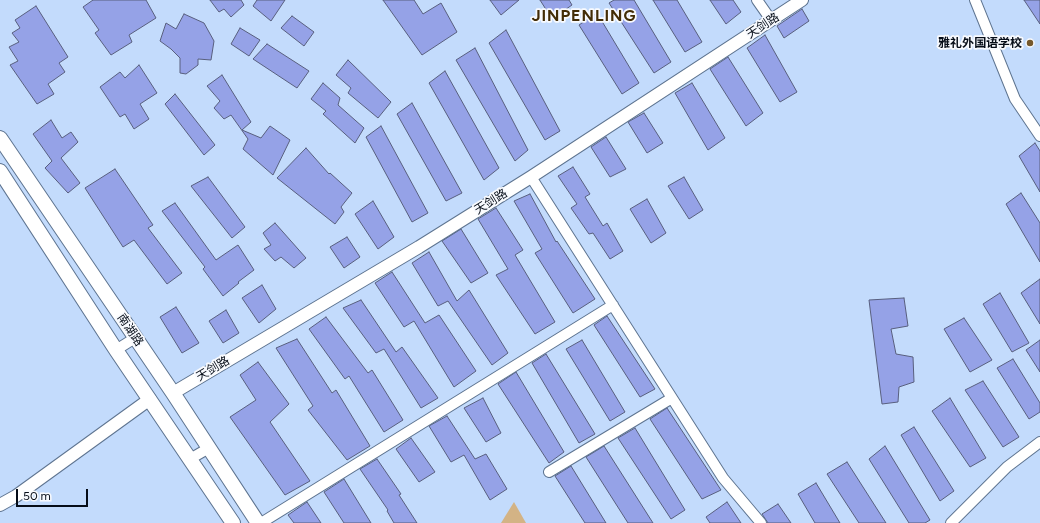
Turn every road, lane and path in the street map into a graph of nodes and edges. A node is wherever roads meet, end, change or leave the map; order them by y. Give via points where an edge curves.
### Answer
1 (757, 0) edge
2 (802, 0) edge
3 (975, 0) edge
4 (771, 20) junction
5 (1040, 136) edge
6 (0, 138) edge
7 (0, 171) edge
8 (531, 177) junction
9 (613, 306) junction
10 (136, 338) junction
11 (116, 350) junction
12 (173, 393) junction
13 (672, 398) junction
14 (150, 400) junction
15 (1040, 442) edge
16 (209, 448) junction
17 (190, 460) junction
18 (550, 472) dead end
19 (0, 505) edge
20 (232, 523) edge
21 (259, 523) edge
22 (761, 523) edge
23 (951, 523) edge

1 - 4 street
2 - 4 street, 天剑路
3 - 5 street via 1016,99
4 - 8 street, 天剑路
6 - 10 main road, 南湖路
7 - 11 main road, 南湖路
8 - 9 street
8 - 12 street, 天剑路 via 412,252
9 - 13 street
9 - 21 street
10 - 11 street
10 - 12 main road, 南湖路
11 - 14 main road, 南湖路
12 - 16 main road, 南湖路
13 - 18 street
13 - 22 street via 723,478
14 - 17 main road, 南湖路
14 - 19 street
15 - 23 street via 1007,467
16 - 17 street
16 - 21 main road, 南湖路
17 - 20 main road, 南湖路

